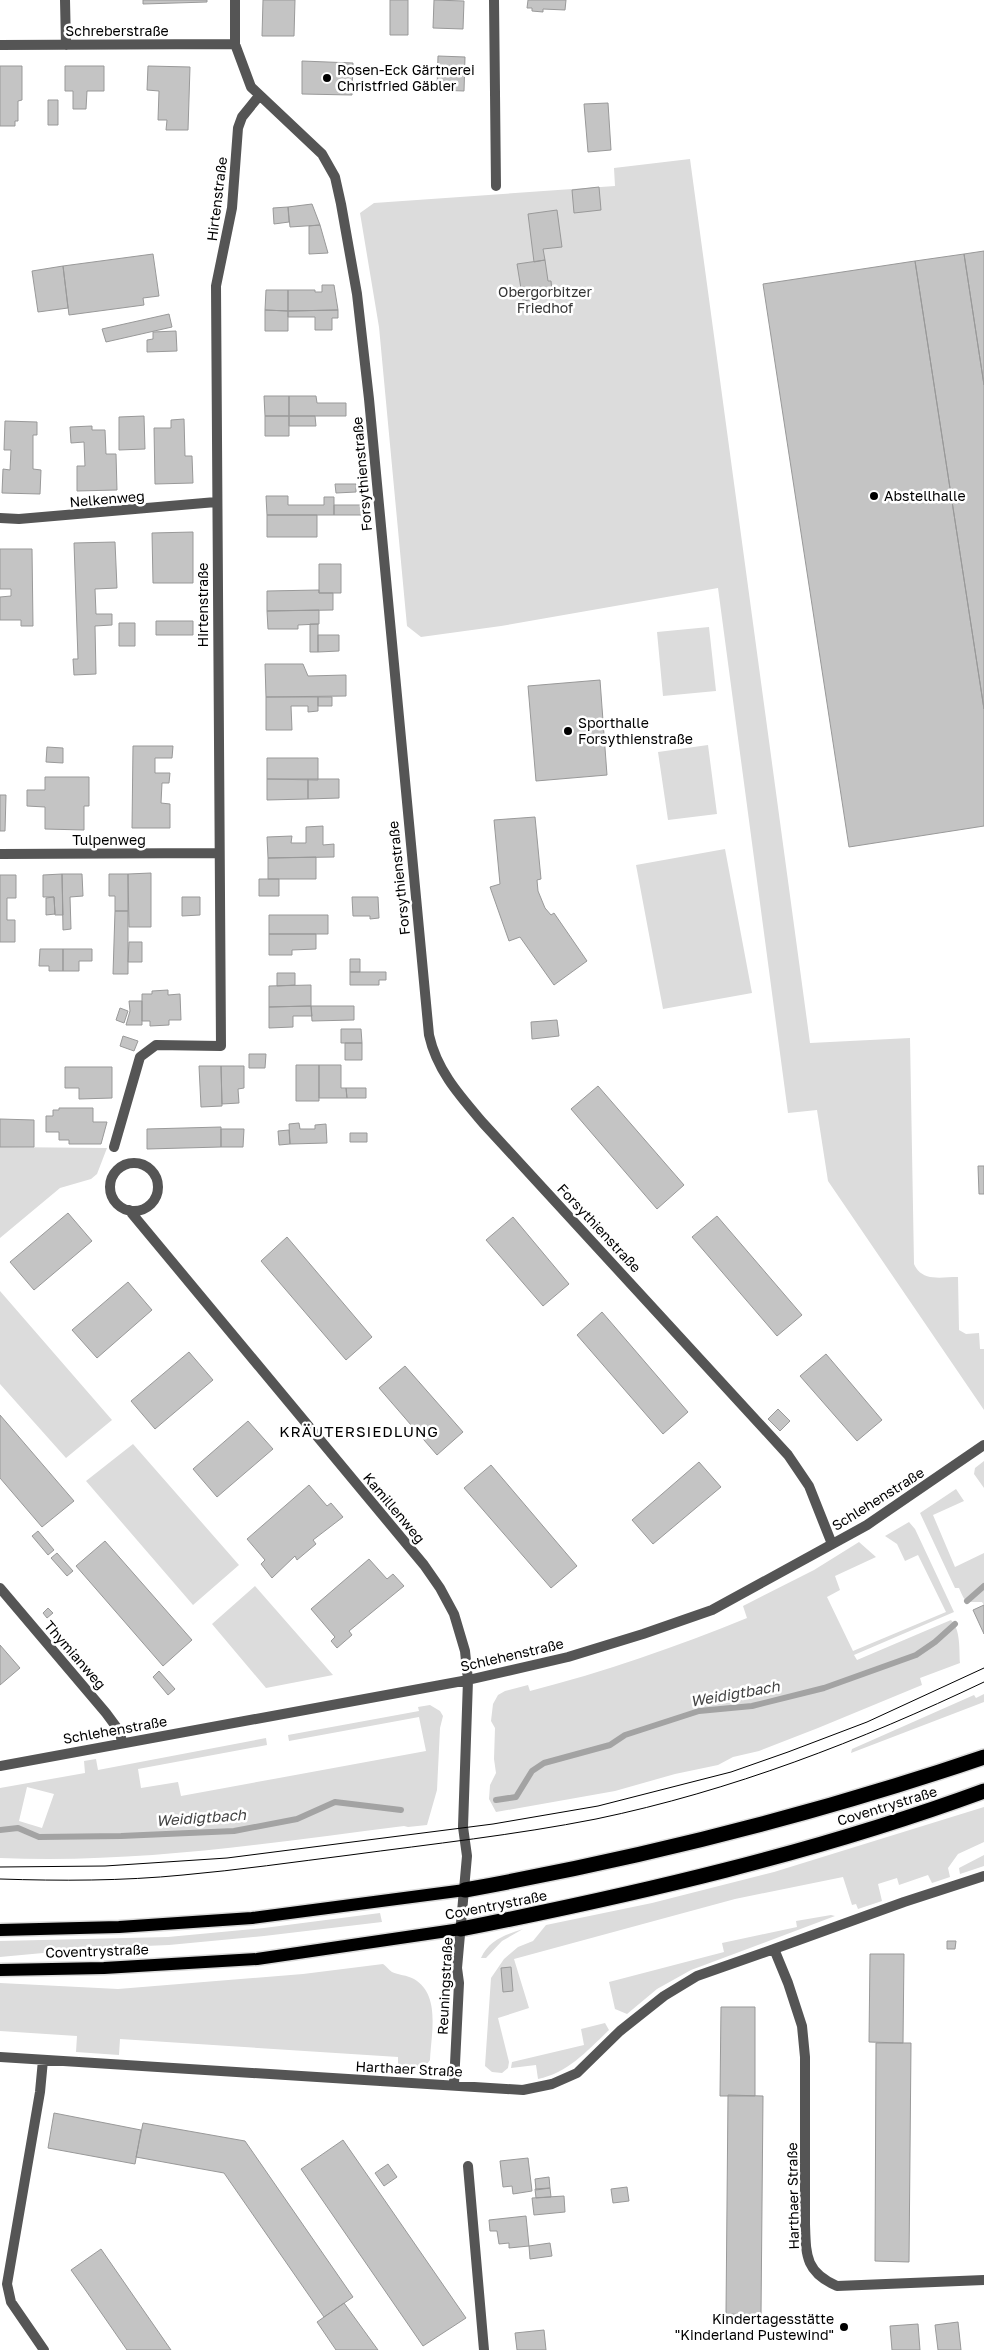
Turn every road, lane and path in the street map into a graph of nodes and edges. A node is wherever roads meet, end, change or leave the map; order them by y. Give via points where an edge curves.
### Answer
1 (65, 0) edge
2 (235, 0) edge
3 (494, 0) edge
4 (235, 44) junction
5 (0, 45) edge
6 (66, 45) junction
7 (259, 96) junction
8 (496, 186) dead end
9 (216, 502) junction
10 (0, 518) edge
11 (219, 853) junction
12 (0, 854) edge
13 (114, 1147) dead end
14 (129, 1210) junction
15 (984, 1445) edge
16 (832, 1544) junction
17 (0, 1588) edge
18 (468, 1680) junction
19 (122, 1743) junction
20 (984, 1757) edge
21 (0, 1766) edge
22 (984, 1791) edge
23 (984, 1876) edge
24 (464, 1890) junction
25 (461, 1929) junction
26 (0, 1930) edge
27 (774, 1948) junction
28 (0, 1970) edge
29 (0, 2057) edge
30 (43, 2060) junction
31 (454, 2084) junction
32 (468, 2166) dead end
33 (984, 2280) edge
34 (44, 2350) edge
35 (484, 2350) edge

1 - 6 street
2 - 4 street
3 - 8 street
4 - 6 street, Schreberstraße
4 - 7 street via 251,87
5 - 6 street, Schreberstraße
7 - 9 street, Hirtenstraße via 242,117 238,128 232,208 216,286
7 - 16 street, Forsythienstraße via 322,154 335,177 357,294 410,852 433,1054 459,1095 483,1123 788,1455 810,1486
9 - 10 street, Nelkenweg via 37,518
9 - 11 street, Hirtenstraße
11 - 12 street, Tulpenweg
11 - 13 street, Hirtenstraße via 221,1046 156,1046 140,1057
14 - 14 street, Kamillenweg via 136,1211 150,1204 158,1190 155,1175 136,1163 120,1167 110,1184 112,1198
14 - 18 street, Kamillenweg via 424,1565 454,1614 465,1651
15 - 16 street, Schlehenstraße via 894,1508
16 - 18 street, Schlehenstraße via 712,1610 568,1657
17 - 19 street, Thymianweg via 106,1713 120,1732
18 - 19 street, Schlehenstraße
18 - 24 street, Kamillenweg
19 - 21 street, Schlehenstraße
20 - 24 highway, Coventrystraße via 787,1819 644,1855
22 - 25 highway, Coventrystraße via 809,1848 653,1889
23 - 27 street, Harthaer Straße
24 - 25 street, Reuningstraße
24 - 26 main road, Coventrystraße via 252,1918 119,1927
25 - 28 main road, Coventrystraße via 257,1959
25 - 31 street, Reuningstraße
27 - 31 street, Harthaer Straße via 697,1976 664,1996 620,2031 577,2072 552,2084 523,2090
27 - 33 street, Harthaer Straße via 802,2026 806,2057 805,2224 809,2264 818,2276 837,2286
29 - 30 street, Harthaer Straße
30 - 31 street, Harthaer Straße
30 - 34 street via 7,2284 11,2302
32 - 35 street

